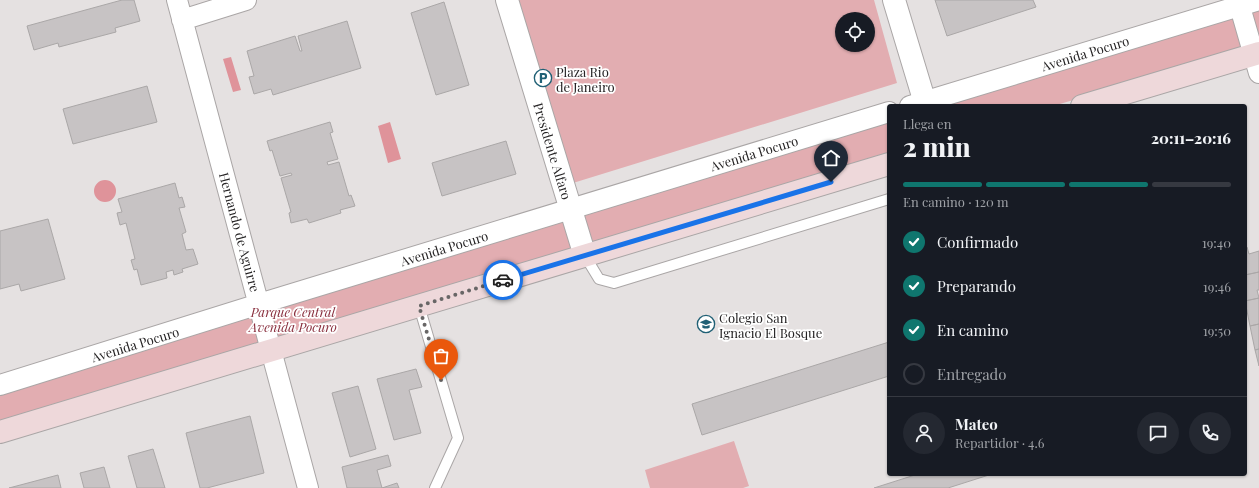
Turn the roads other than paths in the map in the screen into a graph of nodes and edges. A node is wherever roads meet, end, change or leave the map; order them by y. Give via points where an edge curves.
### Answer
1 (177, 0) edge
2 (246, 0) edge
3 (506, 0) edge
4 (894, 0) edge
5 (1259, 0) edge
6 (1239, 3) edge
7 (182, 20) junction
8 (1257, 60) edge
9 (920, 104) edge
10 (923, 104) edge
11 (1090, 104) edge
12 (887, 113) edge
13 (887, 165) edge
14 (887, 200) edge
15 (571, 209) junction
16 (586, 256) junction
17 (259, 304) junction
18 (419, 306) junction
19 (271, 350) junction
20 (0, 385) edge
21 (0, 432) edge
22 (308, 488) edge
23 (435, 488) edge

1 - 7 street, Hernando de Aguirre
2 - 7 street
3 - 15 street, Presidente Alfaro
4 - 9 street
5 - 6 street, Avenida Pocuro
6 - 8 street
6 - 10 street, Avenida Pocuro
7 - 17 street, Hernando de Aguirre
8 - 11 main road
12 - 15 street, Avenida Pocuro
13 - 16 main road
14 - 16 lane via 614,283 599,279
15 - 16 street, Presidente Alfaro
15 - 17 street, Avenida Pocuro
16 - 18 main road
17 - 19 street, Hernando de Aguirre
17 - 20 street, Avenida Pocuro
18 - 19 main road
18 - 23 lane via 458,438
19 - 21 main road
19 - 22 street, Hernando de Aguirre

